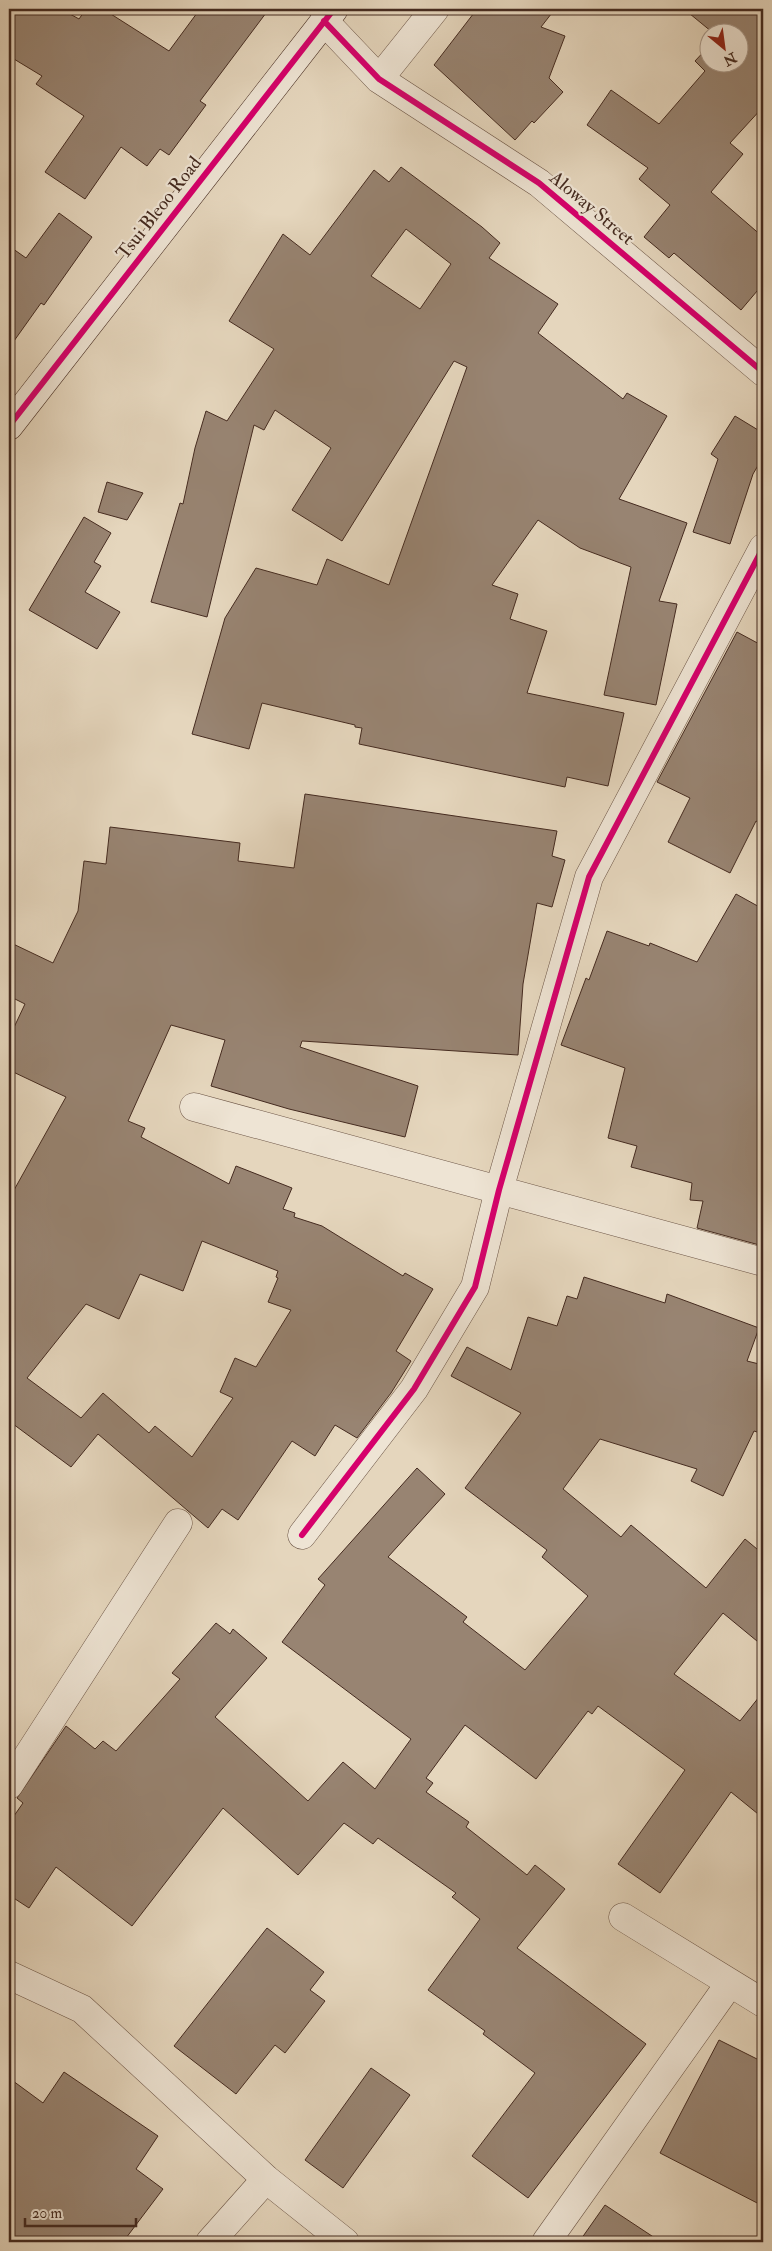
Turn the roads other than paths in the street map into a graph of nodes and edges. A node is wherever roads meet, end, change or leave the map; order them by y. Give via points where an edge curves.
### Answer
1 (435, 9) edge
2 (329, 15) edge
3 (379, 79) junction
4 (763, 372) edge
5 (9, 426) edge
6 (763, 548) edge
7 (194, 1106) dead end
8 (499, 1190) junction
9 (763, 1262) edge
10 (178, 1523) dead end
11 (302, 1535) dead end
12 (9, 1785) edge
13 (623, 1916) dead end
14 (9, 1975) edge
15 (730, 1983) junction
16 (763, 2004) edge
17 (266, 2179) junction
18 (210, 2242) edge
19 (345, 2242) edge
20 (546, 2242) edge

1 - 3 street
2 - 3 street, Aloway Street
2 - 5 street, Tsui Bleoo Road
3 - 4 street, Aloway Street via 539,183
6 - 8 street via 589,877
7 - 8 street
8 - 9 street
8 - 11 street via 475,1287 414,1389
10 - 12 street
13 - 15 street
14 - 17 street via 82,2009
15 - 16 street
15 - 20 street
17 - 18 street
17 - 19 street

